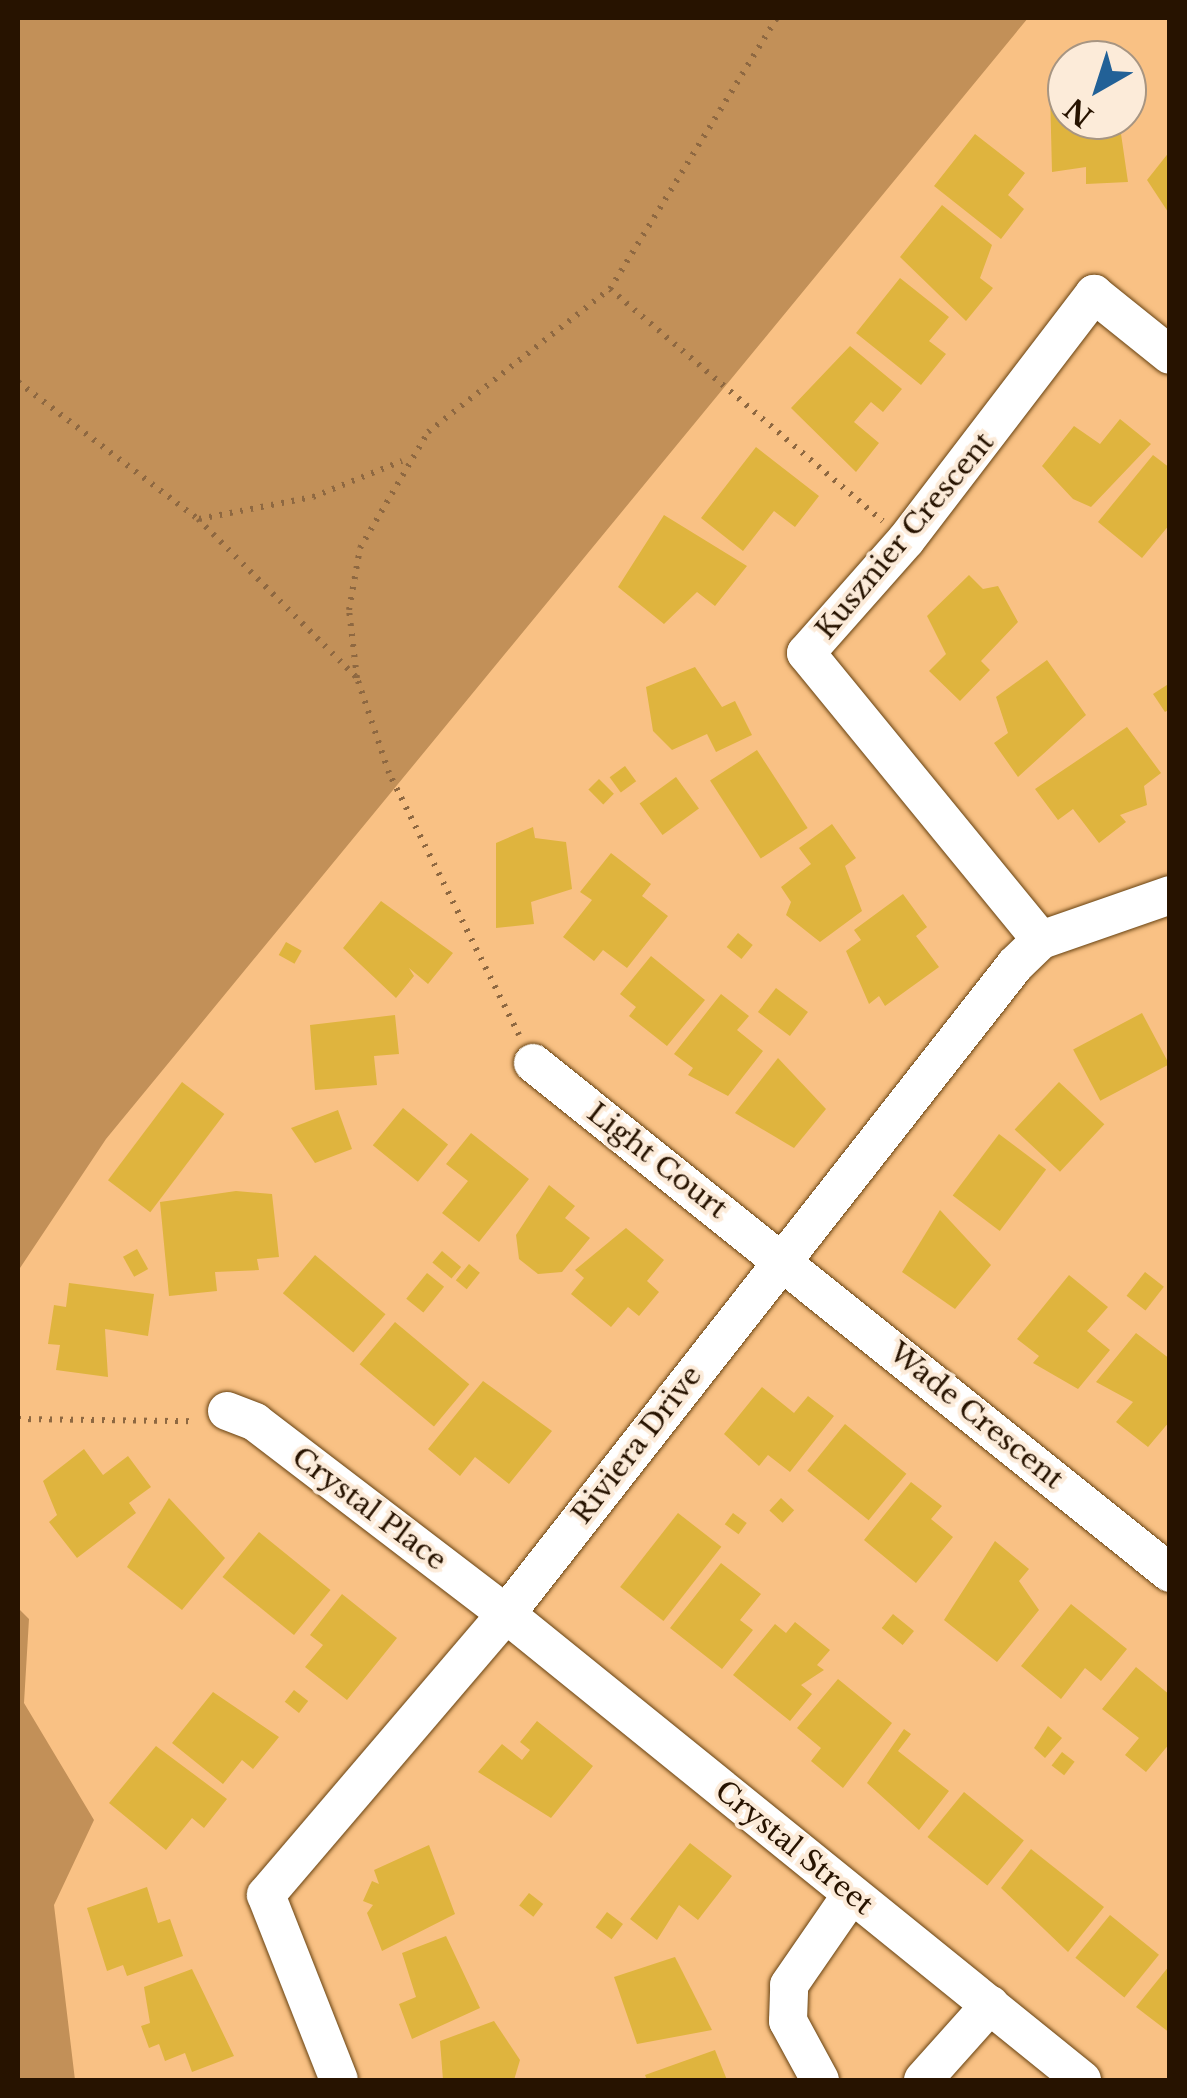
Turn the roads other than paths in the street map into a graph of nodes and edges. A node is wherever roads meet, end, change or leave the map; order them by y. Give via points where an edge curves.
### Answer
1 (1170, 355) edge
2 (1170, 895) edge
3 (1041, 940) junction
4 (533, 1063) road end
5 (782, 1260) junction
6 (213, 1416) road end
7 (1170, 1573) edge
8 (506, 1614) junction
9 (851, 1894) junction
10 (990, 2005) junction
11 (339, 2080) edge
12 (820, 2080) edge
13 (923, 2080) edge
14 (1082, 2080) edge

1 - 3 street, Kusznier Crescent via 1094,294 906,540 806,653
2 - 3 street
3 - 5 street, Riviera Drive
4 - 5 street, Light Court
5 - 7 street, Wade Crescent
5 - 8 street, Riviera Drive
6 - 8 street, Crystal Place via 255,1422
8 - 9 street, Crystal Street
8 - 11 street, Riviera Drive via 266,1895
9 - 10 street, Crystal Street
9 - 12 street via 789,1985 788,2021
10 - 13 street
10 - 14 street, Crystal Street

